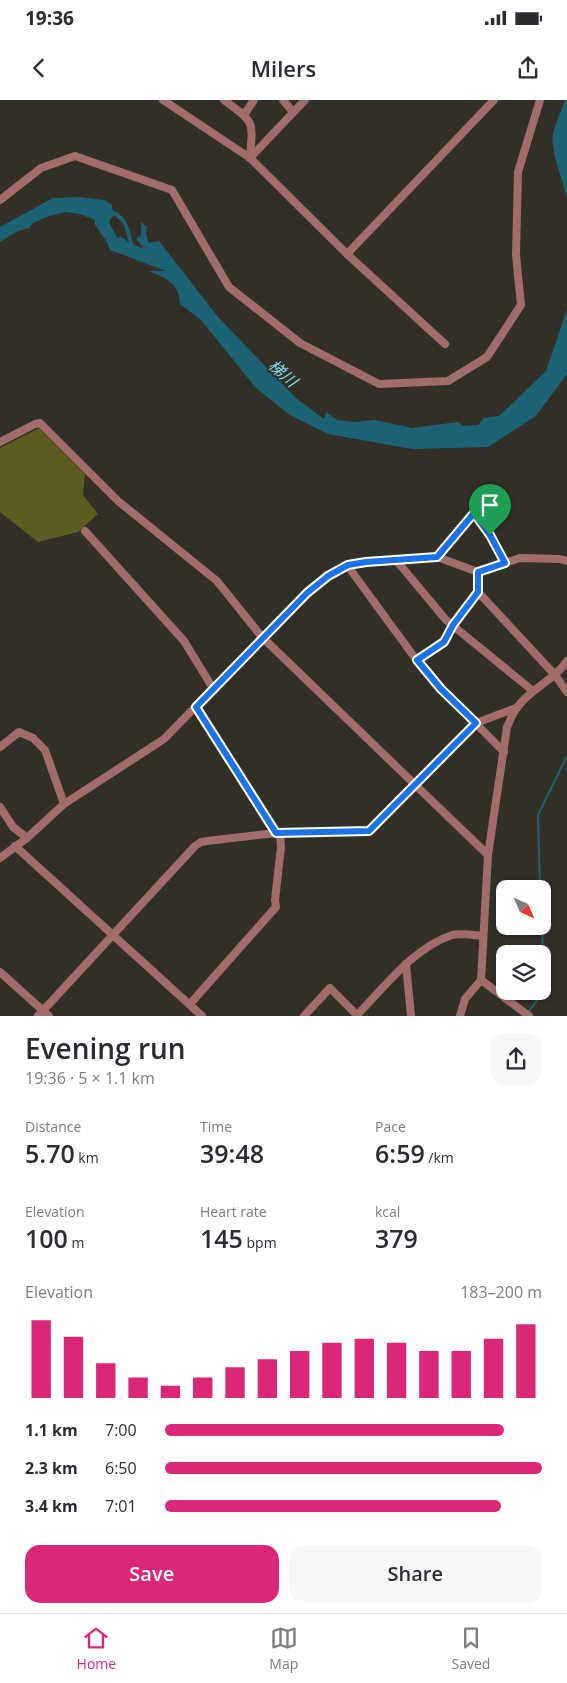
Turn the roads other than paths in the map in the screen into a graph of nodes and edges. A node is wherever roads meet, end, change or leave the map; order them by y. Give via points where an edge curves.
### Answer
1 (163, 100) edge
2 (224, 100) edge
3 (254, 100) edge
4 (283, 100) edge
5 (305, 100) edge
6 (494, 100) edge
7 (540, 100) edge
8 (293, 112) junction
9 (244, 115) junction
10 (250, 158) junction
11 (0, 200) edge
12 (348, 254) junction
13 (445, 344) dead end
14 (0, 442) edge
15 (85, 531) dead end
16 (437, 557) junction
17 (394, 560) junction
18 (567, 561) edge
19 (505, 563) junction
20 (348, 565) junction
21 (478, 572) junction
22 (478, 592) junction
23 (453, 625) junction
24 (262, 637) junction
25 (417, 660) junction
26 (567, 661) edge
27 (555, 675) junction
28 (214, 690) junction
29 (533, 692) junction
30 (567, 692) edge
31 (196, 707) junction
32 (516, 708) junction
33 (476, 723) junction
34 (0, 747) edge
35 (504, 752) junction
36 (415, 784) junction
37 (64, 804) junction
38 (0, 807) edge
39 (278, 833) junction
40 (27, 838) junction
41 (15, 846) junction
42 (488, 855) junction
43 (0, 858) edge
44 (114, 935) junction
45 (483, 936) junction
46 (406, 964) junction
47 (0, 972) edge
48 (480, 980) junction
49 (190, 1004) junction
50 (526, 1013) edge
51 (44, 1014) edge
52 (357, 1015) edge
53 (202, 1016) edge
54 (304, 1016) edge
55 (411, 1016) edge
56 (460, 1016) edge

1 - 10 street
2 - 9 street
3 - 9 street
4 - 8 street
5 - 8 street
6 - 12 street
7 - 11 street via 518,172 516,256 521,305 487,357 448,381 380,384 300,343 229,288 172,190 75,156 40,168
8 - 10 street
9 - 10 street via 252,130
10 - 12 street
12 - 13 street
14 - 24 street via 40,423 118,501 217,581
15 - 28 street via 184,641
16 - 17 street
16 - 19 street via 474,513
16 - 21 street
17 - 20 street
17 - 23 street
18 - 19 street via 520,558
19 - 21 street
20 - 24 street via 307,593
20 - 25 street
21 - 22 street
22 - 23 street
22 - 27 street
23 - 25 street via 444,642
23 - 29 street
24 - 28 street
24 - 36 street
25 - 33 street
26 - 27 street
27 - 29 street
27 - 30 street
28 - 31 street
29 - 32 street
31 - 37 street via 164,739
31 - 39 street
32 - 33 street
32 - 35 street via 507,727
33 - 35 street
33 - 36 street
34 - 37 street via 19,732 33,738 45,750
35 - 42 street
36 - 39 street via 369,831
36 - 42 street
37 - 40 street
38 - 40 street via 13,828
39 - 44 street via 200,842
39 - 49 street via 281,847 276,907
40 - 41 street
41 - 43 street
41 - 44 street
42 - 45 street
44 - 49 street
44 - 51 street
45 - 46 street via 453,935 421,951
45 - 48 street
46 - 52 street
46 - 55 street
47 - 51 street
48 - 50 street
48 - 56 street via 465,999
49 - 53 street
52 - 54 street via 330,988

